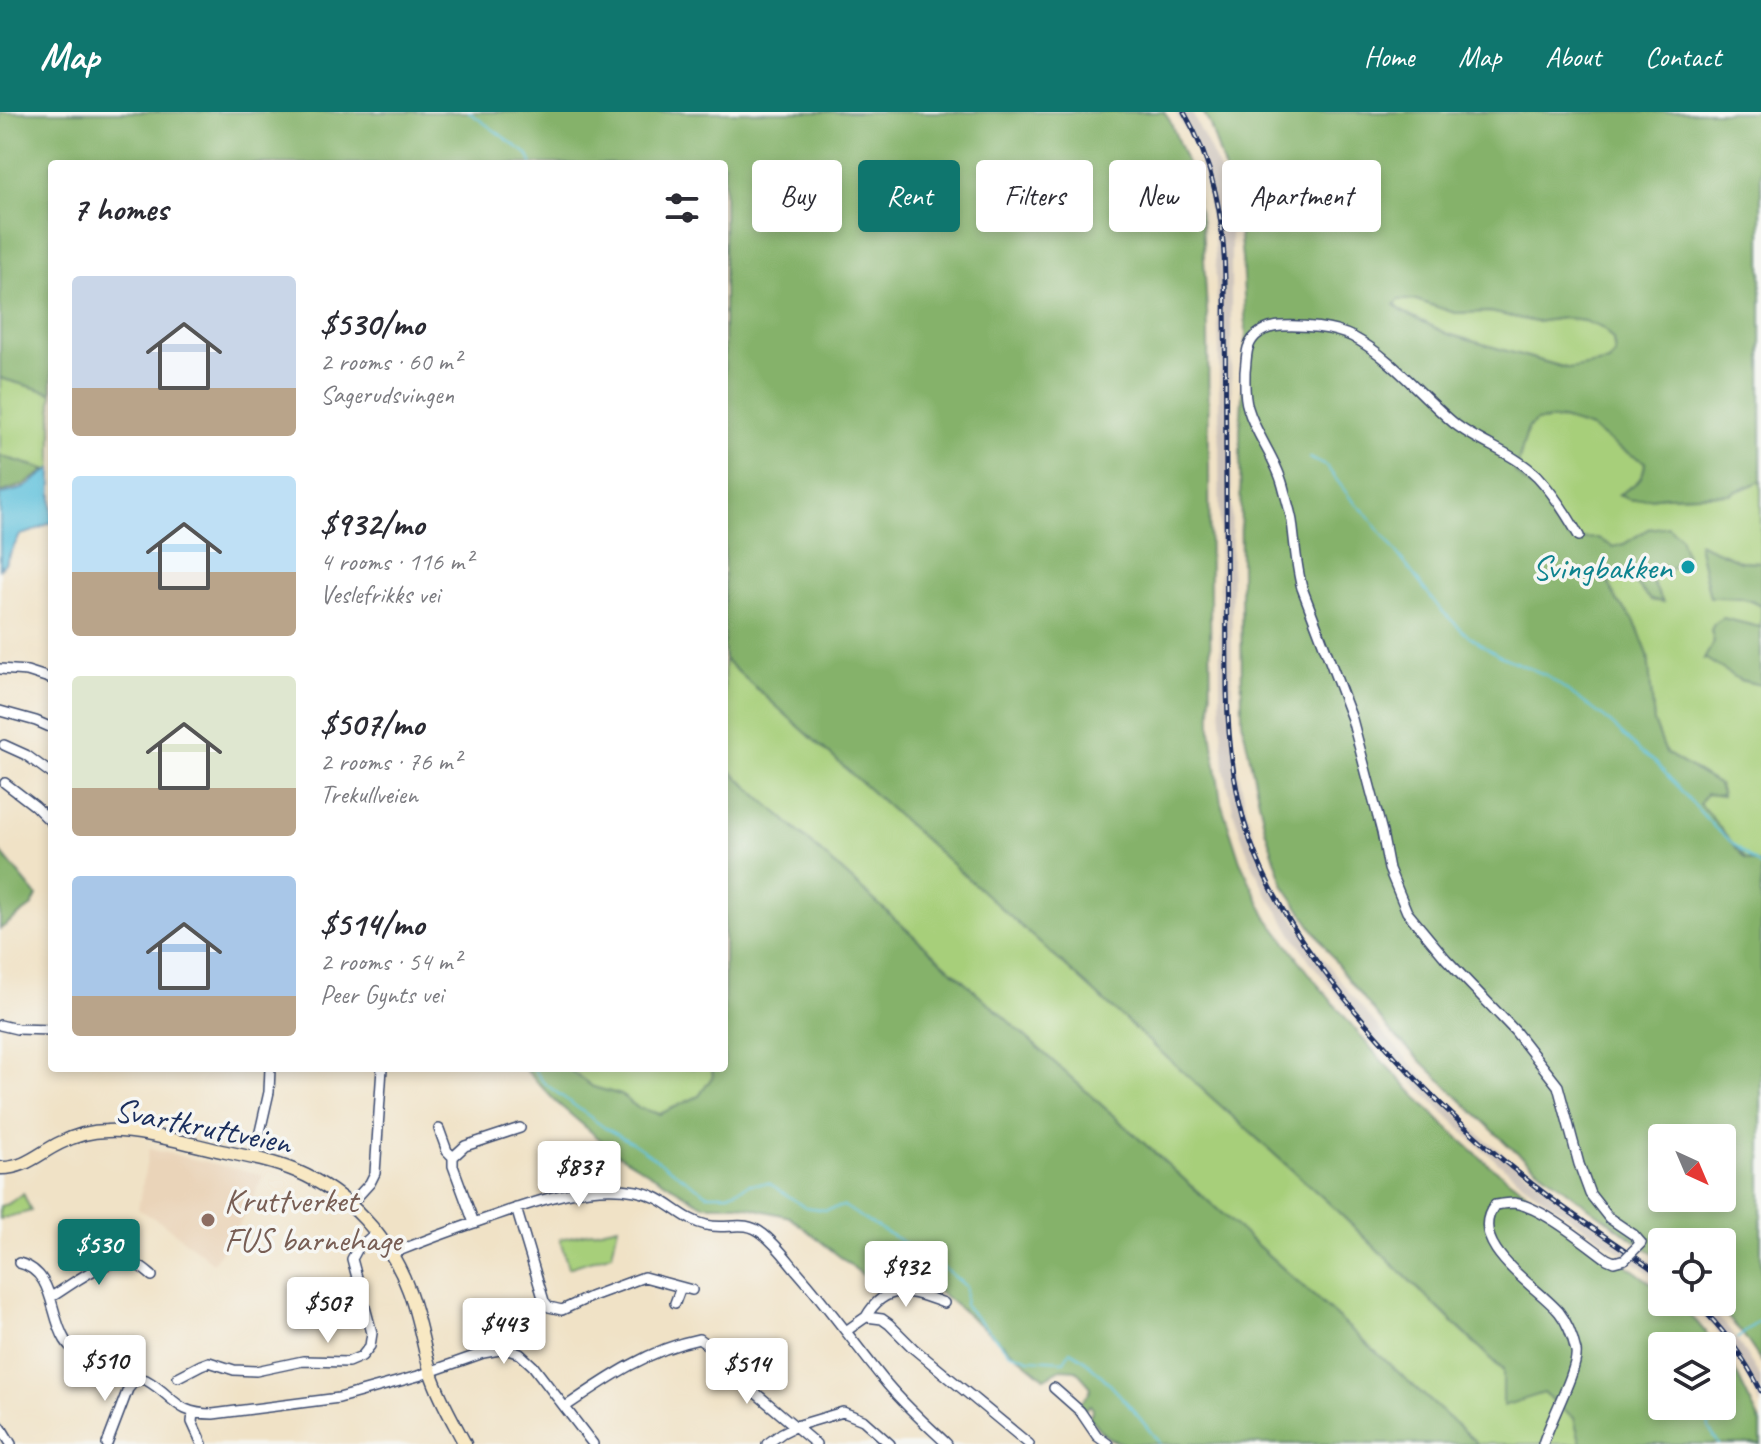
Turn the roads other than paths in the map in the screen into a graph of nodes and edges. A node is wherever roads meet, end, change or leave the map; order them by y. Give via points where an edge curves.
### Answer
1 (1579, 536) dead end
2 (0, 669) edge
3 (48, 678) edge
4 (0, 711) edge
5 (48, 726) edge
6 (4, 745) dead end
7 (48, 771) edge
8 (5, 783) dead end
9 (48, 819) edge
10 (0, 1025) edge
11 (48, 1030) edge
12 (270, 1072) edge
13 (382, 1072) edge
14 (520, 1128) dead end
15 (439, 1129) dead end
16 (453, 1157) junction
17 (254, 1158) junction
18 (0, 1168) edge
19 (350, 1205) junction
20 (516, 1208) junction
21 (474, 1223) junction
22 (377, 1232) junction
23 (391, 1254) junction
24 (19, 1263) dead end
25 (152, 1276) dead end
26 (681, 1287) junction
27 (692, 1290) dead end
28 (51, 1297) junction
29 (675, 1303) dead end
30 (944, 1303) dead end
31 (866, 1317) junction
32 (846, 1331) junction
33 (431, 1371) junction
34 (178, 1377) dead end
35 (133, 1383) junction
36 (1054, 1388) dead end
37 (565, 1407) junction
38 (193, 1413) junction
39 (0, 1426) edge
40 (796, 1426) junction
41 (1094, 1440) edge
42 (11, 1444) edge
43 (107, 1444) edge
44 (202, 1444) edge
45 (465, 1444) edge
46 (593, 1444) edge
47 (767, 1444) edge
48 (816, 1444) edge
49 (890, 1444) edge
50 (947, 1444) edge
51 (1029, 1444) edge
52 (1108, 1444) edge
53 (1543, 1444) edge

1 - 53 street, bridge via 1535,474 1455,424 1354,337 1273,326 1256,335 1248,347 1247,406 1281,479 1296,568 1352,719 1399,895 1426,937 1515,1031 1558,1086 1590,1194 1609,1218 1641,1243 1614,1262 1518,1204 1495,1205 1487,1219 1491,1241 1559,1312 1577,1355
2 - 3 street
4 - 5 street
6 - 7 street
8 - 9 street
10 - 11 street
12 - 17 street
13 - 19 street via 375,1173
14 - 16 street via 465,1146
15 - 16 street
16 - 21 street
17 - 18 street, Svartkruttveien via 108,1131 75,1136 24,1164
17 - 19 street, Svartkruttveien via 297,1172
19 - 22 street, Svartkruttveien
20 - 21 street
20 - 26 street via 549,1307 562,1310 644,1277
20 - 32 street via 589,1190 616,1189 655,1196 695,1221 753,1227
21 - 23 street
22 - 23 street, Svartkruttveien
22 - 34 street via 352,1259 372,1333 362,1356 248,1372 209,1362
23 - 33 street, Svartkruttveien via 410,1293
24 - 28 street via 37,1272
25 - 28 street via 135,1264 118,1262
26 - 27 street
26 - 29 street
28 - 35 street via 61,1333 72,1349
30 - 31 street via 924,1295 889,1293
31 - 32 street
31 - 51 street via 882,1319
32 - 50 street via 899,1398
33 - 37 street via 490,1351 510,1350 533,1366
33 - 38 street via 339,1398
33 - 45 street, Svartkruttveien
35 - 38 street via 148,1381
35 - 43 street
36 - 41 street via 1080,1411
37 - 40 street via 642,1359 699,1339
37 - 46 street
38 - 44 street
39 - 42 street
40 - 47 street
40 - 48 street
40 - 49 street via 843,1412 863,1420
41 - 52 street

